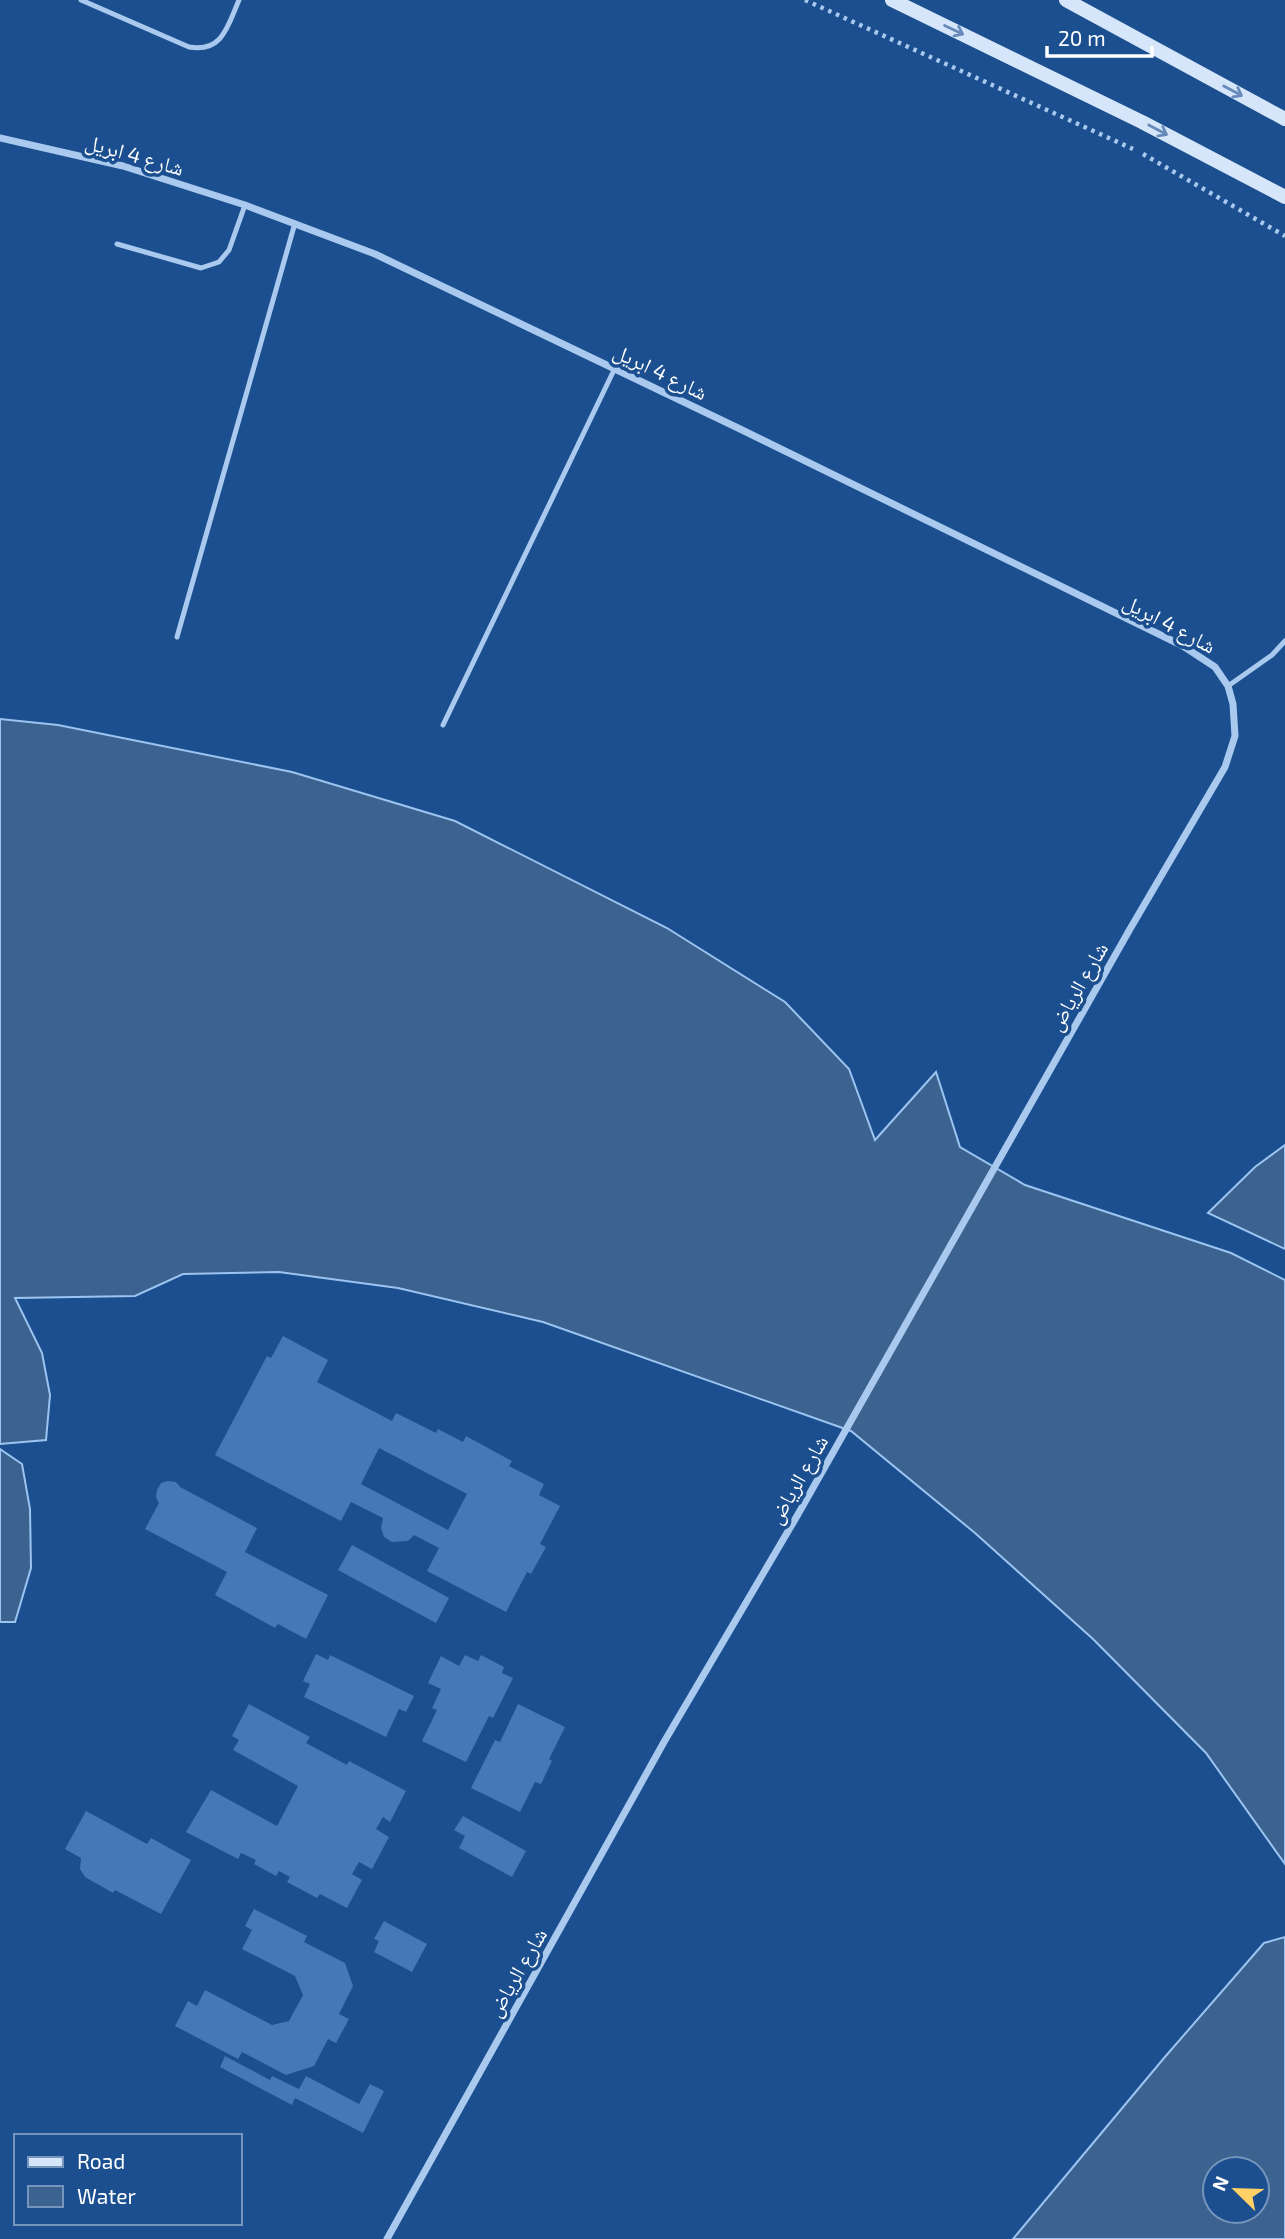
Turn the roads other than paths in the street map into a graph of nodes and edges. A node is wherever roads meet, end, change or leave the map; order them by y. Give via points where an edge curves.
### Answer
1 (81, 0) edge
2 (239, 0) edge
3 (892, 0) edge
4 (1066, 0) edge
5 (1285, 119) edge
6 (0, 138) edge
7 (1285, 197) edge
8 (245, 205) junction
9 (295, 223) junction
10 (117, 244) dead end
11 (615, 368) junction
12 (177, 638) dead end
13 (1285, 641) edge
14 (1228, 686) junction
15 (443, 724) dead end
16 (387, 2239) edge

1 - 2 lane via 198,48 221,38
3 -> 7 main road
4 -> 5 main road
6 - 8 street, شارع 4 ابريل via 123,166
8 - 9 street, شارع 4 ابريل
8 - 10 lane via 229,250 219,262 201,268
9 - 11 street, شارع 4 ابريل via 375,254
9 - 12 lane
11 - 14 street, شارع 4 ابريل via 1184,646 1215,667
11 - 15 lane
13 - 14 lane
14 - 16 street, شارع الرياض via 1235,736 1225,767 664,1742

